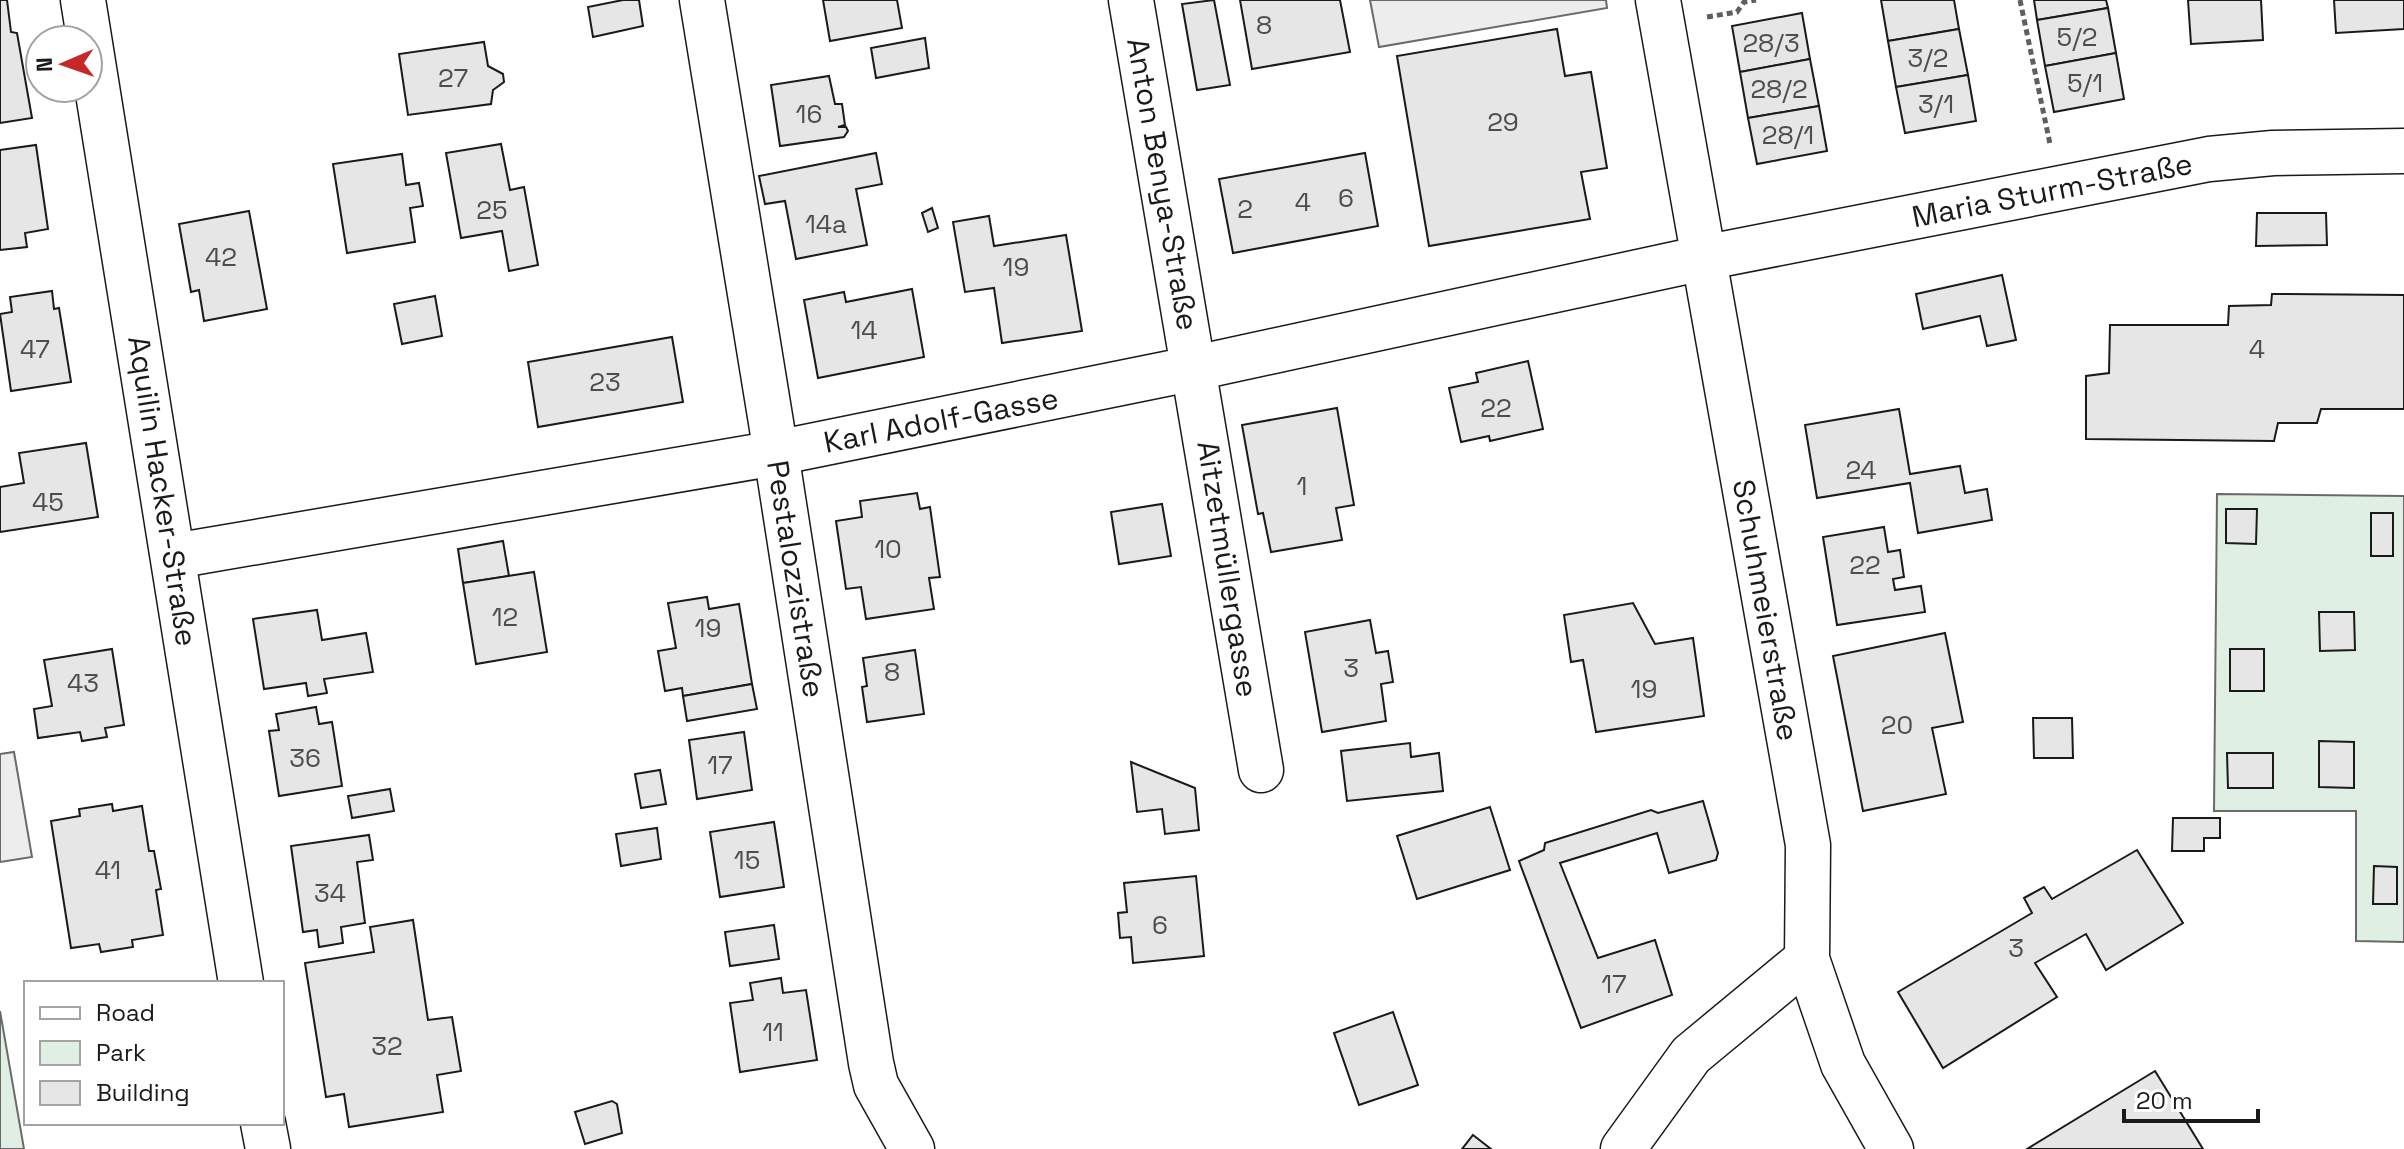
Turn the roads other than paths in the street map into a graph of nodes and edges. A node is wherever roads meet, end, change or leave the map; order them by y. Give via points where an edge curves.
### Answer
1 (83, 0) edge
2 (702, 0) edge
3 (1131, 0) edge
4 (1660, 12) edge
5 (2404, 151) edge
6 (1703, 258) junction
7 (1195, 368) junction
8 (776, 453) junction
9 (174, 556) junction
10 (1261, 770) dead end
11 (1807, 959) junction
12 (241, 981) edge
13 (263, 1125) edge
14 (268, 1149) edge
15 (912, 1149) edge
16 (1623, 1149) edge
17 (1891, 1149) edge

1 - 9 street, Aquilin Hacker-Straße
2 - 8 street, Pestalozzistraße
3 - 7 street, Anton Benya-Straße
4 - 6 street, Schuhmeierstraße
5 - 6 street, Maria Sturm-Straße via 2232,156
6 - 7 street, Karl Adolf-Gasse
6 - 11 street, Schuhmeierstraße via 1808,845
7 - 8 street, Karl Adolf-Gasse
7 - 10 street, Aitzetmüllergasse
8 - 9 street, Karl Adolf-Gasse
8 - 15 street, Pestalozzistraße via 871,1063 876,1085
9 - 12 street, Aquilin Hacker-Straße
11 - 16 street via 1691,1055
11 - 17 street, Schuhmeierstraße via 1843,1064
13 - 14 street

